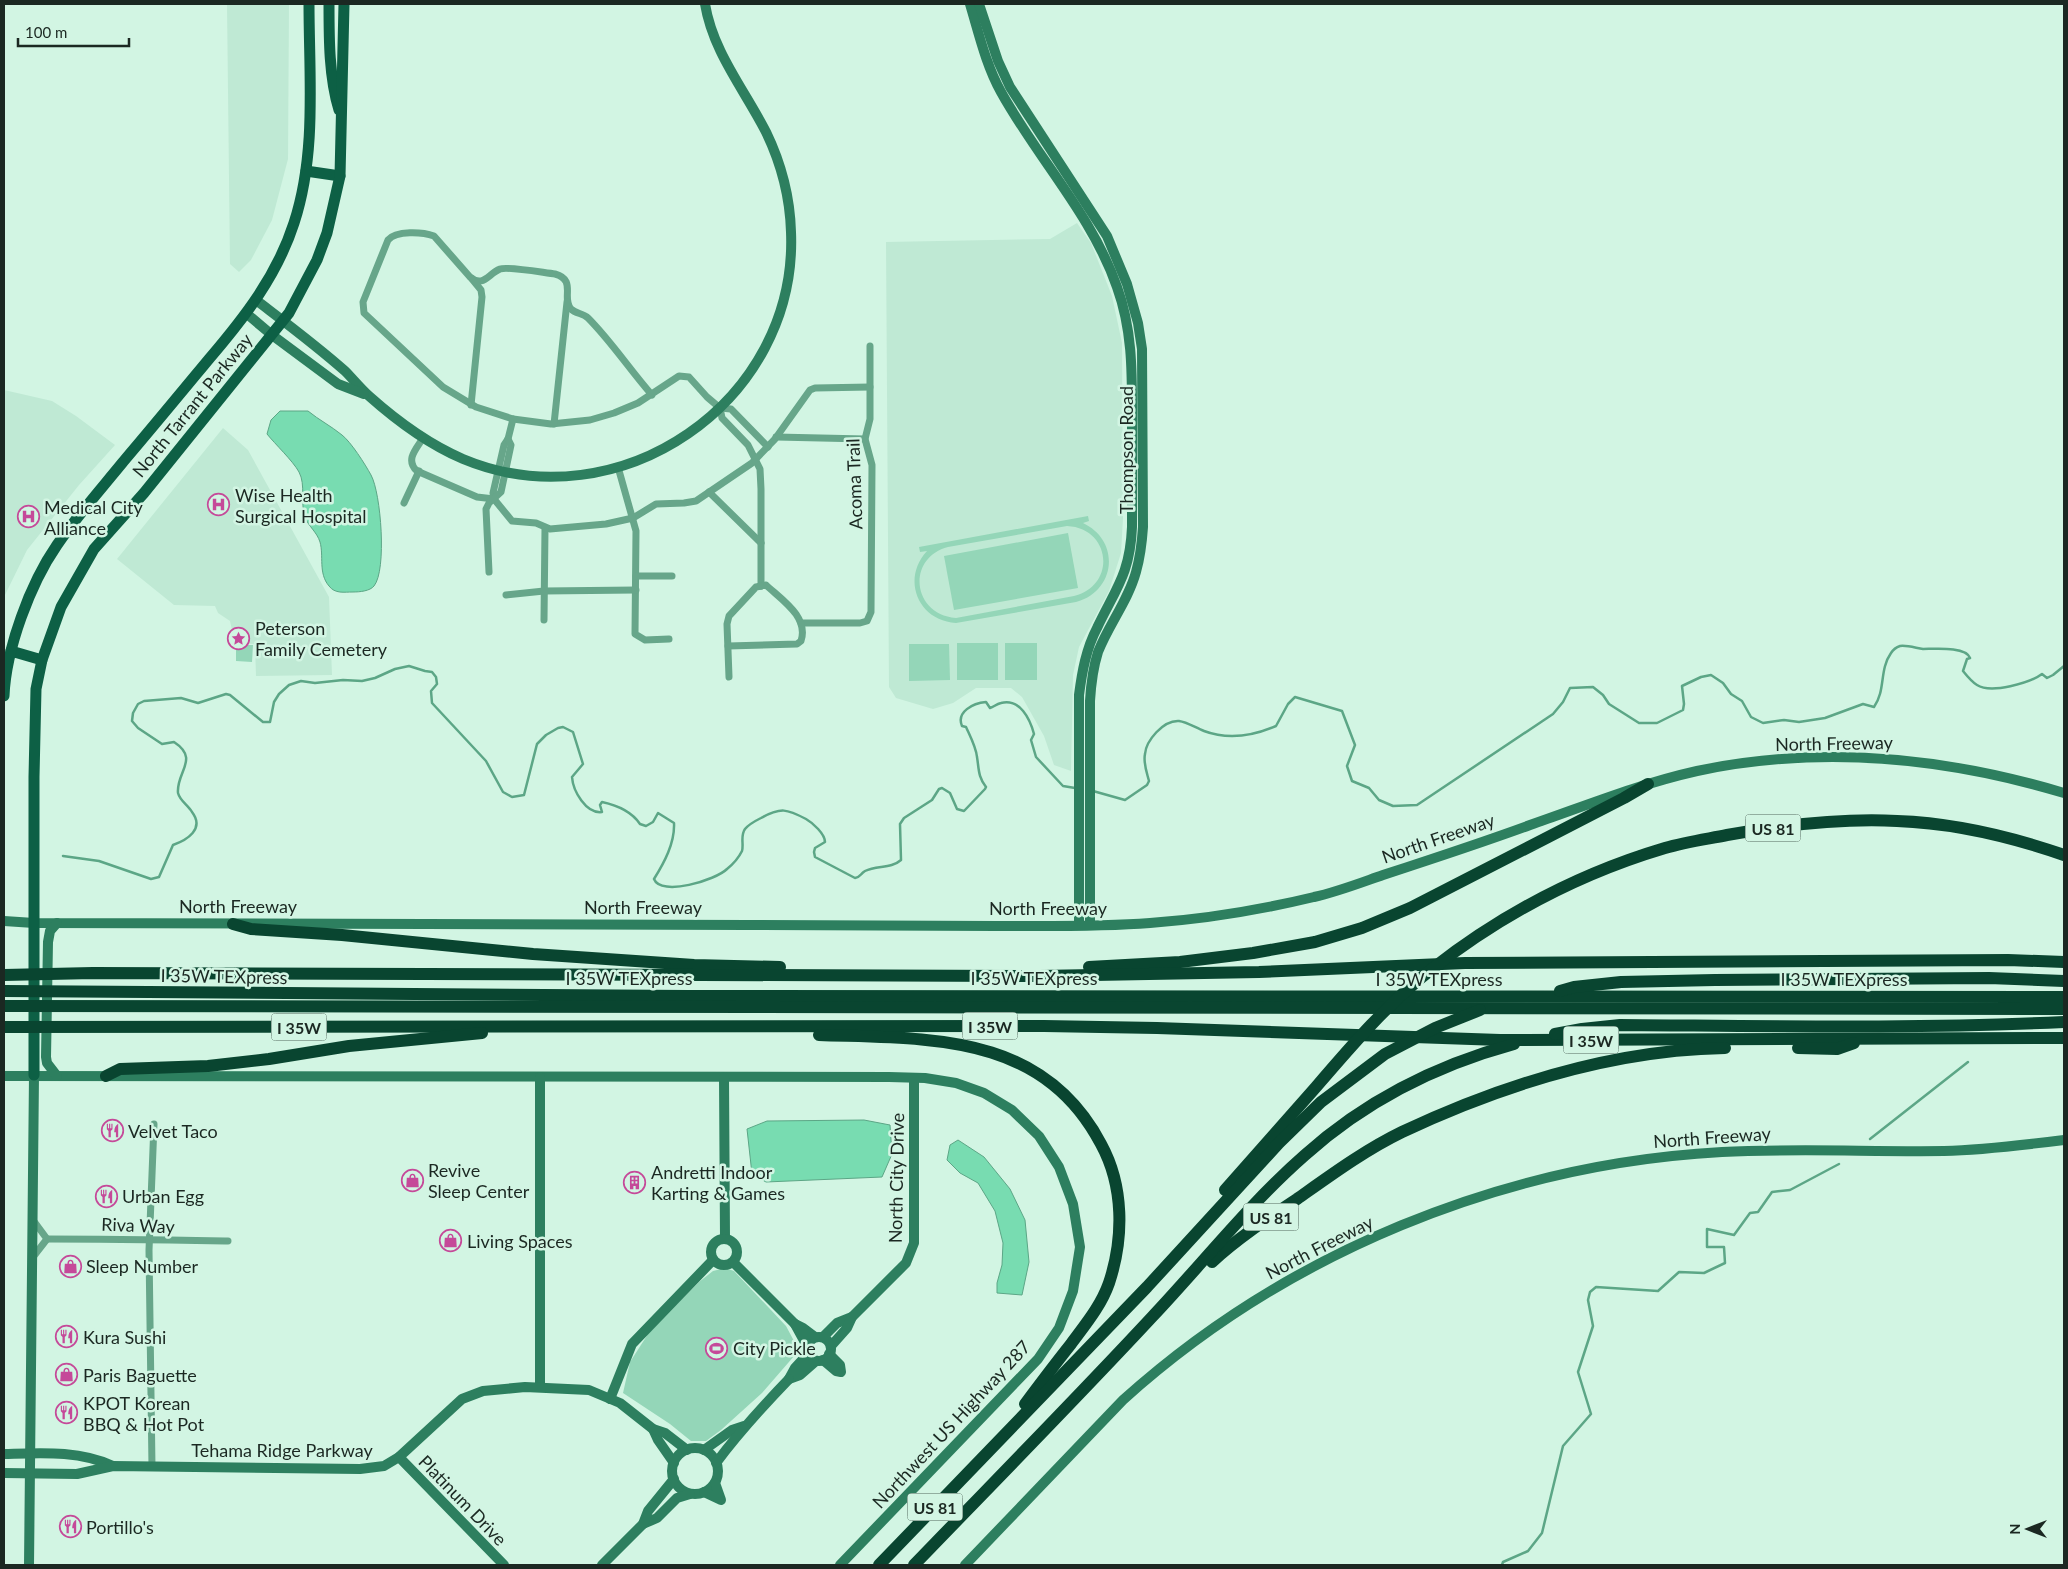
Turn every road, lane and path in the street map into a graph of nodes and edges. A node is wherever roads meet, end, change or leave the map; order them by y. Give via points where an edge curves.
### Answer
1 (309, 4) edge
2 (328, 4) edge
3 (344, 4) edge
4 (705, 4) edge
5 (970, 4) edge
6 (979, 4) edge
7 (993, 63) junction
8 (342, 119) junction
9 (306, 171) junction
10 (340, 176) junction
11 (1102, 227) junction
12 (1091, 231) junction
13 (470, 277) junction
14 (568, 299) junction
15 (256, 300) junction
16 (247, 314) junction
17 (283, 321) junction
18 (272, 335) junction
19 (870, 346) dead end
20 (1137, 364) junction
21 (870, 386) junction
22 (368, 395) junction
23 (652, 396) junction
24 (471, 405) junction
25 (720, 408) junction
26 (513, 420) junction
27 (554, 424) junction
28 (753, 432) junction
29 (776, 437) junction
30 (423, 438) junction
31 (865, 438) junction
32 (744, 441) junction
33 (768, 446) junction
34 (756, 459) junction
35 (618, 468) junction
36 (419, 472) junction
37 (502, 472) junction
38 (710, 492) junction
39 (494, 498) junction
40 (404, 503) dead end
41 (633, 518) junction
42 (545, 528) junction
43 (761, 543) junction
44 (490, 572) dead end
45 (636, 576) junction
46 (672, 576) dead end
47 (761, 586) junction
48 (636, 590) junction
49 (544, 591) junction
50 (506, 595) dead end
51 (544, 620) dead end
52 (801, 623) junction
53 (669, 640) dead end
54 (728, 646) junction
55 (12, 651) junction
56 (42, 660) junction
57 (729, 677) dead end
58 (4, 696) edge
59 (1085, 733) junction
60 (1648, 784) junction
61 (2064, 793) edge
62 (1085, 830) junction
63 (2029, 843) junction
64 (2064, 847) edge
65 (2064, 856) edge
66 (4, 921) edge
67 (34, 923) junction
68 (57, 923) junction
69 (234, 924) junction
70 (1085, 926) junction
71 (2064, 962) edge
72 (4, 975) edge
73 (872, 976) junction
74 (1039, 976) junction
75 (2064, 981) edge
76 (4, 991) edge
77 (2064, 997) edge
78 (4, 1006) edge
79 (2064, 1009) edge
80 (2064, 1022) edge
81 (593, 1026) junction
82 (4, 1027) edge
83 (662, 1027) junction
84 (2064, 1038) edge
85 (1864, 1040) junction
86 (34, 1075) junction
87 (4, 1076) edge
88 (57, 1076) junction
89 (106, 1076) junction
90 (540, 1077) junction
91 (724, 1077) junction
92 (914, 1078) junction
93 (154, 1124) dead end
94 (2064, 1140) edge
95 (33, 1220) junction
96 (724, 1238) junction
97 (47, 1239) junction
98 (150, 1240) junction
99 (228, 1241) dead end
100 (33, 1257) junction
101 (714, 1260) junction
102 (733, 1262) junction
103 (1122, 1313) junction
104 (852, 1317) junction
105 (1152, 1317) junction
106 (796, 1324) junction
107 (819, 1337) junction
108 (807, 1350) junction
109 (825, 1355) junction
110 (789, 1379) junction
111 (540, 1387) junction
112 (610, 1399) junction
113 (744, 1426) junction
114 (653, 1429) junction
115 (991, 1448) junction
116 (687, 1450) junction
117 (704, 1450) junction
118 (30, 1453) junction
119 (4, 1454) edge
120 (399, 1457) junction
121 (674, 1463) junction
122 (716, 1463) junction
123 (113, 1466) junction
124 (152, 1466) junction
125 (4, 1473) edge
126 (30, 1473) junction
127 (674, 1479) junction
128 (715, 1483) junction
129 (704, 1492) junction
130 (690, 1494) junction
131 (643, 1524) junction
132 (29, 1565) edge
133 (504, 1565) edge
134 (602, 1565) edge
135 (840, 1565) edge
136 (879, 1565) edge
137 (914, 1565) edge
138 (965, 1565) edge

1 - 9 main road, North Tarrant Parkway
2 - 8 main road via 334,95
3 - 8 main road, North Tarrant Parkway
4 - 25 main road via 714,40 776,154 783,174 791,232 788,280 775,324 750,372
5 - 7 main road, Thompson Road
6 - 7 main road, Thompson Road
7 - 11 main road, Thompson Road
7 - 12 main road, Thompson Road via 1001,92
8 - 10 main road, North Tarrant Parkway
9 - 10 main road
9 - 15 main road, North Tarrant Parkway via 294,223 274,270
10 - 17 main road, North Tarrant Parkway via 329,226 317,260
11 - 12 main road
11 - 20 main road, Thompson Road via 1127,284 1138,323
12 - 20 main road, Thompson Road via 1117,287
13 - 14 street via 483,281 504,268 555,274 566,282
13 - 24 street via 481,290 482,297
13 - 24 street via 434,236 394,235 386,242 362,307 365,315 419,366
14 - 23 street via 570,308 586,316
14 - 27 street
15 - 16 main road, North Tarrant Parkway
15 - 17 main road
16 - 18 main road
16 - 55 main road, North Tarrant Parkway via 56,546 29,597
17 - 18 main road, North Tarrant Parkway
17 - 22 main road via 345,371
18 - 22 main road via 338,384
18 - 56 main road, North Tarrant Parkway via 144,493 94,549 61,607
19 - 21 street, Acoma Trail
20 - 59 main road, Thompson Road via 1137,499 1126,570 1082,670 1079,695
21 - 29 street via 810,390
21 - 31 street, Acoma Trail via 870,419
22 - 30 main road
23 - 25 street via 676,377 685,376 692,379
23 - 27 street via 602,417
24 - 26 street
25 - 28 street via 731,409
25 - 32 street via 722,418
25 - 35 main road via 676,442
26 - 27 street
26 - 37 street via 508,439 511,445
28 - 32 street
28 - 33 street
29 - 31 street
29 - 33 street
30 - 36 street via 411,457
30 - 37 main road via 465,460
31 - 52 street, Acoma Trail via 872,465 871,612 867,621 860,623
32 - 34 street
33 - 34 street
34 - 38 street
34 - 43 street via 760,469
35 - 37 main road via 565,476
35 - 41 street
36 - 39 street via 477,497
36 - 40 street
37 - 39 street via 501,492
38 - 41 street via 684,504 656,504
38 - 43 street
39 - 42 street via 512,521
39 - 44 street via 486,512
41 - 42 street via 590,527
41 - 45 street
42 - 49 street
43 - 47 street
45 - 46 street
45 - 48 street
47 - 52 street via 766,585
47 - 54 street via 756,587 729,616
48 - 49 street
48 - 53 street via 636,634 645,640
49 - 50 street
49 - 51 street
52 - 54 street via 803,635 797,644
54 - 57 street
55 - 56 main road
55 - 58 main road, North Tarrant Parkway
56 - 67 main road, North Tarrant Parkway via 36,689
59 - 62 main road, Thompson Road via 1090,819
59 - 62 main road, Thompson Road via 1079,818
60 - 61 main road, North Freeway via 1697,771 1764,761 1870,757 1937,763 2000,775
60 - 70 main road, North Freeway via 1318,896 1235,914
60 - 74 highway via 1410,908 1362,928 1315,942 1253,953 1180,962 1050,969
62 - 70 main road, Thompson Road
63 - 64 highway
63 - 65 highway, US 81
63 - 103 highway, US 81 via 1955,827 1899,821 1837,820 1752,830 1666,847 1563,888 1496,924 1455,952 1418,981 1357,1039 1167,1255
66 - 67 main road, North Freeway
67 - 68 main road, North Freeway
67 - 86 main road, North Tarrant Parkway
68 - 69 main road, North Freeway
68 - 88 main road via 50,931 48,942 46,1057
69 - 70 main road, North Freeway
69 - 73 highway via 251,929 533,954 694,965 859,970
71 - 74 highway via 1465,963 1259,972
72 - 73 highway
73 - 74 highway
75 - 103 highway via 1989,978 1621,982 1574,987 1484,1009 1434,1028 1385,1054 1320,1102
76 - 77 highway, I 35W TEXpress via 688,996
78 - 79 highway, I 35W TEXpress
80 - 105 highway via 1856,1027 1620,1025 1545,1036 1489,1051 1418,1079 1380,1100 1313,1148 1278,1180
81 - 82 highway, I 35W
81 - 83 highway, I 35W
81 - 89 highway via 576,1033 480,1033 350,1046 208,1066 120,1069
83 - 85 highway, I 35W via 1044,1026 1500,1040
83 - 115 highway via 676,1033 897,1038 986,1050 1037,1072 1058,1087 1083,1114 1106,1152 1118,1194 1118,1241 1108,1284 1095,1311
84 - 85 highway, I 35W
85 - 105 highway, US 81 via 1837,1049 1722,1048 1659,1052 1556,1072 1487,1095 1401,1133 1348,1163 1236,1240
86 - 87 main road
86 - 88 main road
86 - 95 main road, North Tarrant Parkway
88 - 89 main road
89 - 90 main road
90 - 91 main road
90 - 111 main road
91 - 92 main road
91 - 96 main road
92 - 104 main road, North City Drive via 914,1243 906,1263
92 - 135 main road, Northwest US Highway 287 via 956,1083 984,1093 1012,1110 1039,1136 1059,1167 1073,1204 1080,1247 1073,1291 1059,1328 1038,1359
93 - 98 street
94 - 138 main road, North Freeway via 1962,1150 1697,1154 1613,1164 1501,1190 1445,1208 1365,1241 1304,1272 1209,1331 1123,1400
95 - 97 street
95 - 100 main road, North Tarrant Parkway
96 - 101 main road via 713,1244 710,1252
96 - 102 main road via 733,1242 737,1250
97 - 98 street, Riva Way
97 - 100 street
98 - 99 street, Riva Way
98 - 124 street
100 - 118 main road, North Tarrant Parkway
101 - 102 main road via 725,1265
101 - 112 main road via 632,1344
102 - 106 main road
103 - 115 highway, US 81
104 - 107 main road, North City Drive via 837,1323
104 - 109 main road, North City Drive via 848,1328
105 - 137 highway, US 81
106 - 107 main road
106 - 108 main road
107 - 108 main road, North City Drive via 811,1339
107 - 109 main road via 826,1339
108 - 109 main road
108 - 110 main road, North City Drive
109 - 110 main road, North City Drive via 800,1375
110 - 113 main road, North City Drive
111 - 112 main road, Tehama Ridge Parkway via 589,1390
111 - 120 main road, Tehama Ridge Parkway via 483,1391 462,1399
112 - 114 main road, Tehama Ridge Parkway via 620,1402
113 - 117 main road, North City Drive via 732,1430
113 - 122 main road, North City Drive
114 - 116 main road, Tehama Ridge Parkway via 665,1433
114 - 121 main road, Tehama Ridge Parkway
115 - 136 highway, US 81
116 - 117 main road
116 - 121 main road
117 - 122 main road
118 - 119 main road, Tehama Ridge Parkway
118 - 123 main road, Tehama Ridge Parkway via 81,1456
118 - 126 main road, North Tarrant Parkway
120 - 124 main road, Tehama Ridge Parkway via 384,1466 360,1469
120 - 133 main road, Platinum Drive
121 - 127 main road
122 - 128 main road
123 - 124 main road, Tehama Ridge Parkway
123 - 126 main road, Tehama Ridge Parkway via 77,1474
125 - 126 main road, Tehama Ridge Parkway
126 - 132 main road, North Tarrant Parkway
127 - 130 main road
127 - 131 main road via 648,1511
128 - 129 main road
128 - 129 main road via 721,1500
129 - 130 main road
130 - 131 main road via 677,1498 657,1518
131 - 134 main road

